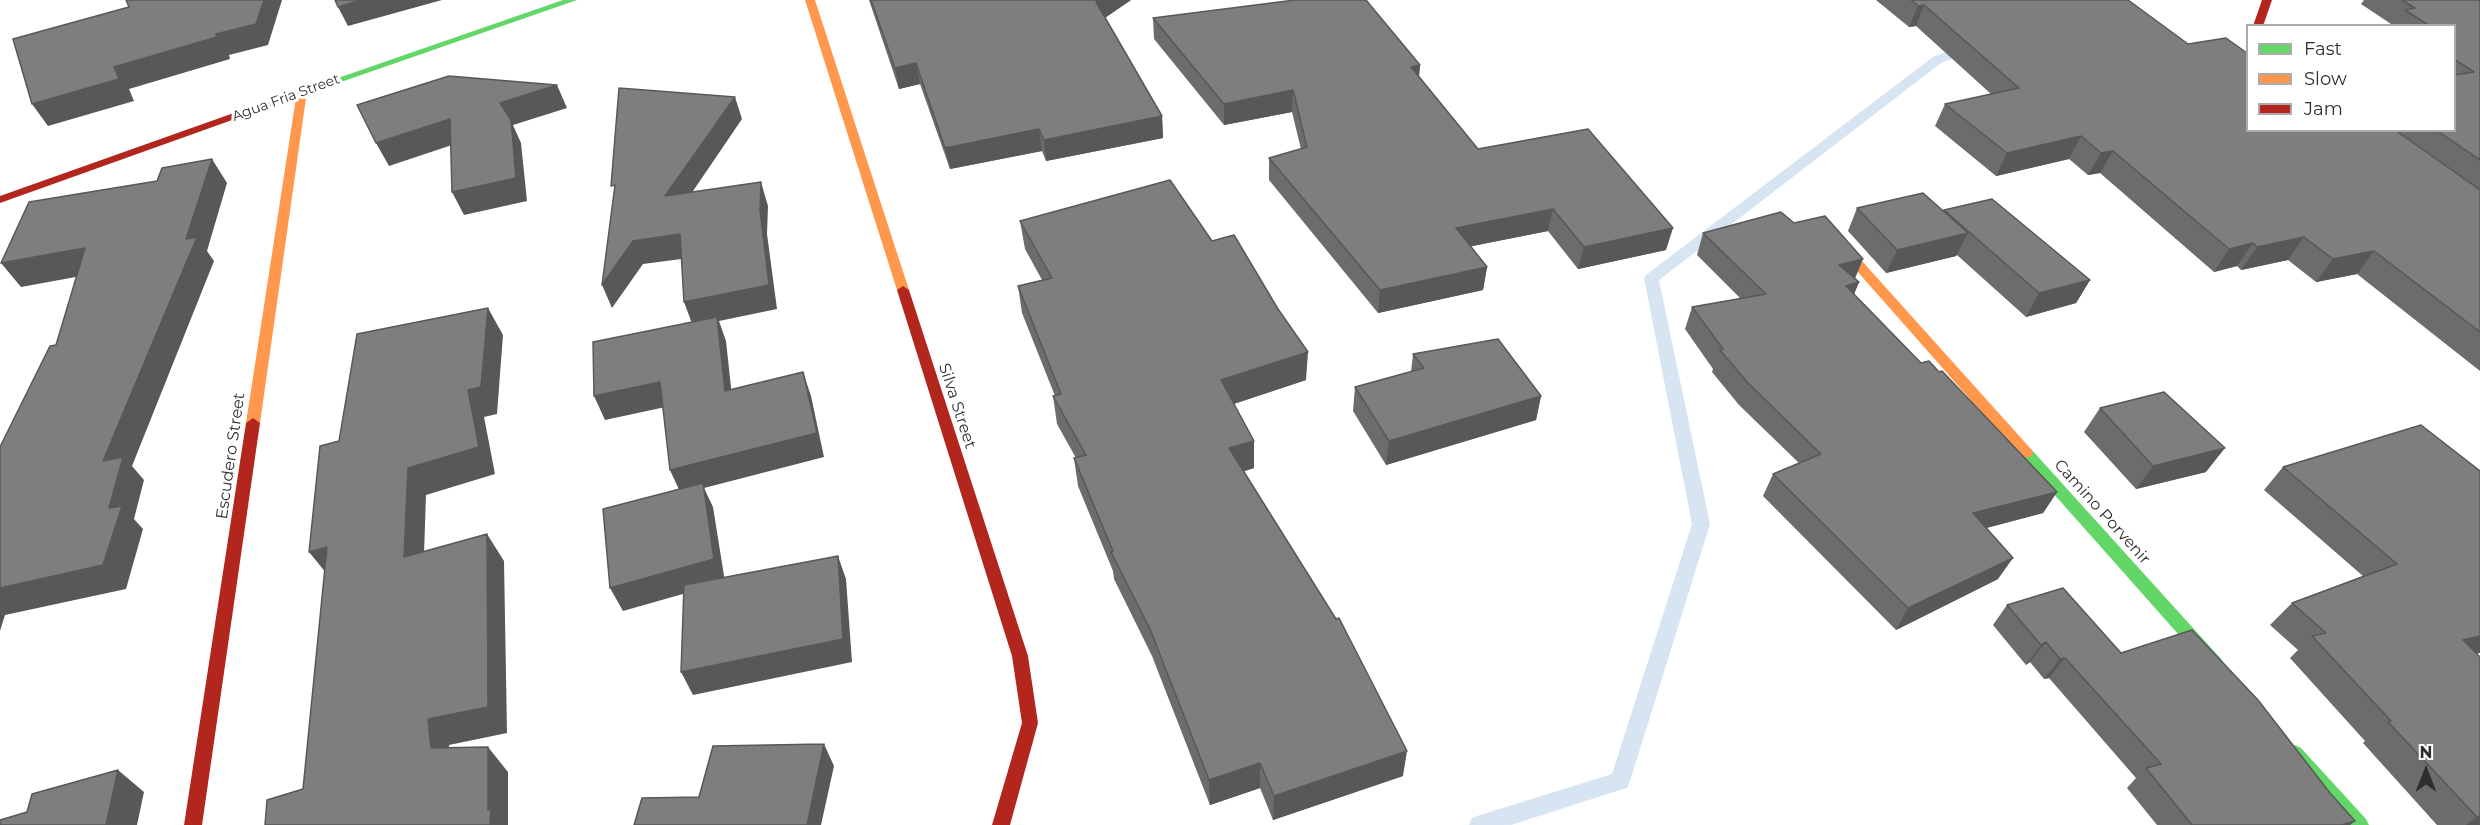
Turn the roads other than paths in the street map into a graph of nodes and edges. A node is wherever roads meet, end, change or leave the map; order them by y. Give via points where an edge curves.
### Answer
1 (573, 0) edge
2 (810, 0) edge
3 (2267, 0) edge
4 (2259, 24) edge
5 (302, 91) junction
6 (44, 185) junction
7 (0, 200) edge
8 (0, 208) edge
9 (1819, 220) edge
10 (2224, 674) edge
11 (2288, 745) edge
12 (193, 825) edge
13 (1001, 825) edge
14 (2360, 825) edge

1 - 5 street, Agua Fria Street
2 - 13 street, Silva Street via 1020,656 1030,723
3 - 4 street
5 - 6 street, Agua Fria Street
5 - 12 street, Escudero Street
6 - 7 street, Agua Fria Street
6 - 8 street
9 - 10 street, Camino Porvenir
11 - 14 street

